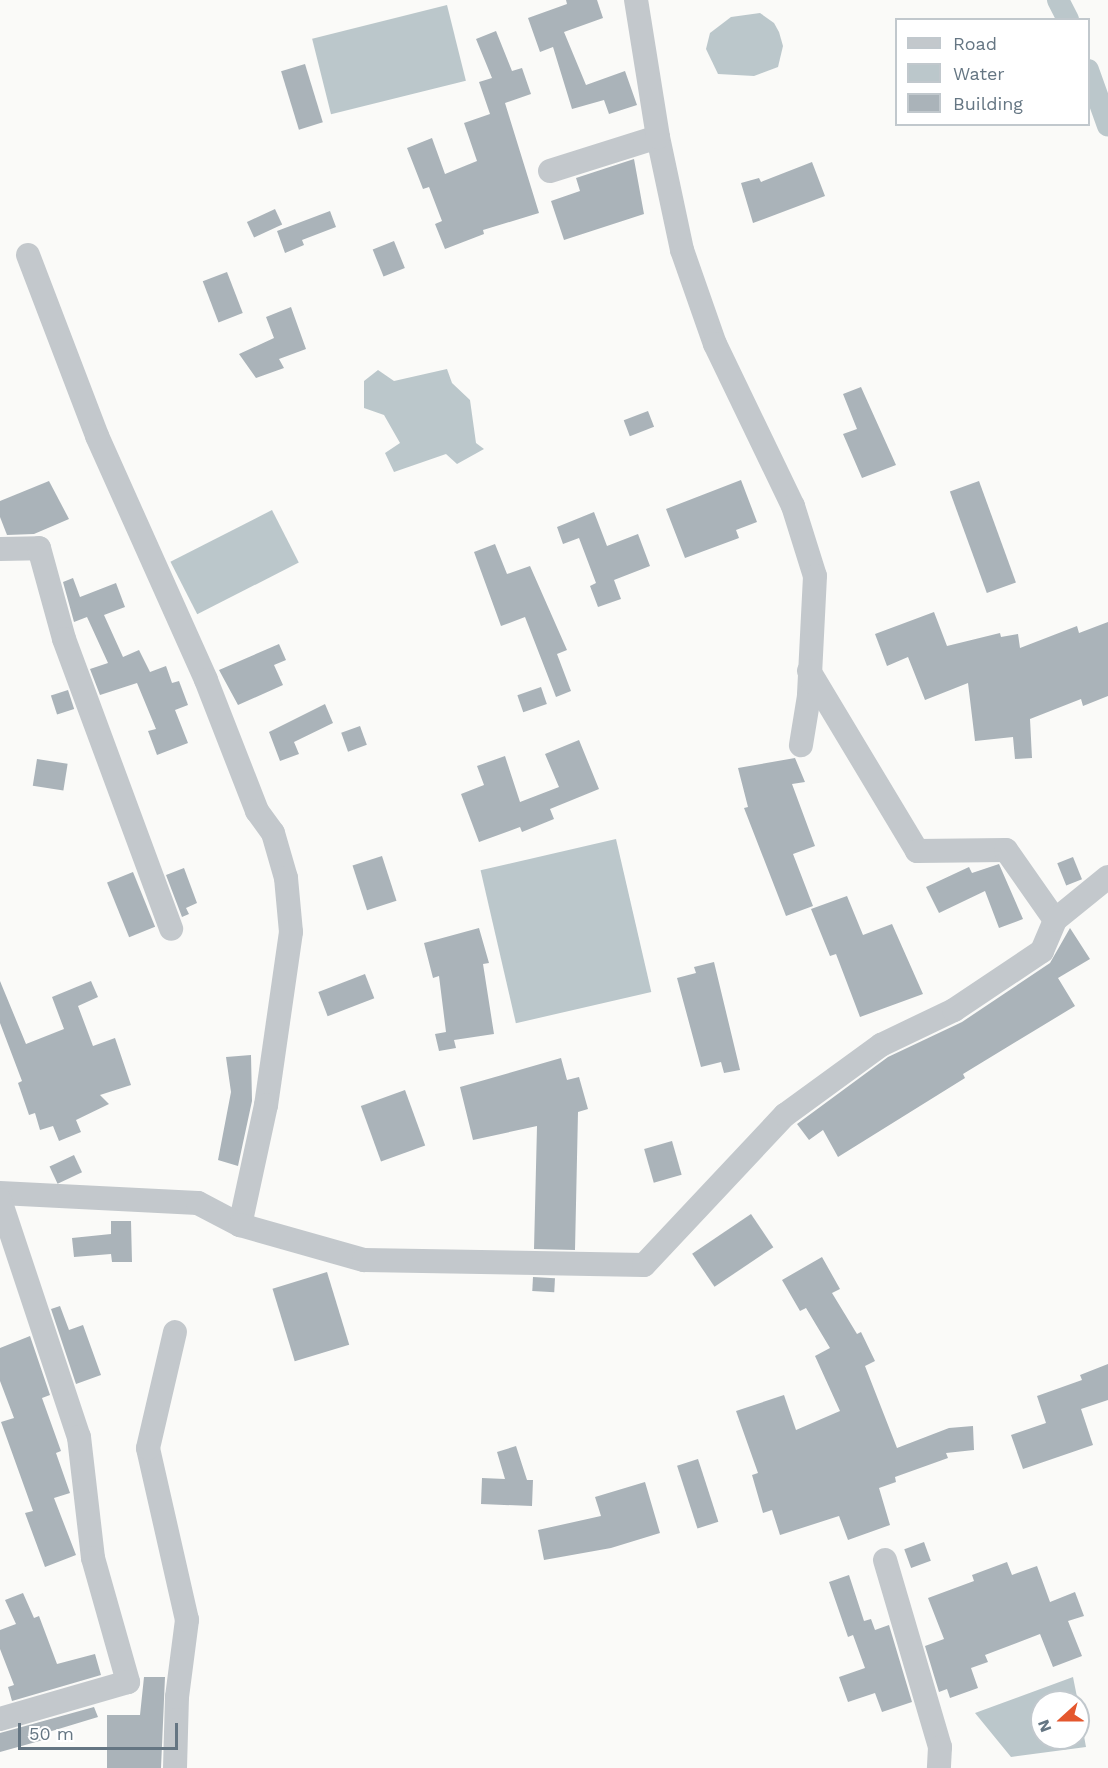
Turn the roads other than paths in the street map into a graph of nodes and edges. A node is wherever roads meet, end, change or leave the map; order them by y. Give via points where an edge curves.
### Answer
1 (636, 0) edge
2 (658, 137) junction
3 (550, 171) dead end
4 (28, 255) dead end
5 (0, 549) edge
6 (809, 670) junction
7 (801, 745) dead end
8 (1108, 877) edge
9 (1055, 920) junction
10 (171, 929) dead end
11 (0, 1193) edge
12 (0, 1200) edge
13 (240, 1225) junction
14 (175, 1332) dead end
15 (885, 1560) dead end
16 (0, 1719) edge
17 (175, 1768) edge
18 (939, 1768) edge

1 - 2 street
2 - 3 street
2 - 6 street via 682,250 715,344 793,506 815,576
4 - 13 street via 97,436 206,680 257,811 273,833 286,879 291,933 266,1105
5 - 10 street via 39,548 64,639
6 - 7 street
6 - 9 street via 917,851 1006,850
8 - 9 street
9 - 13 street via 1042,951 954,1010 881,1045 785,1115 644,1265 364,1260
11 - 13 street via 198,1203
12 - 16 street via 79,1437 93,1558 128,1682
14 - 17 street via 148,1448 187,1620 177,1697
15 - 18 street via 940,1747

